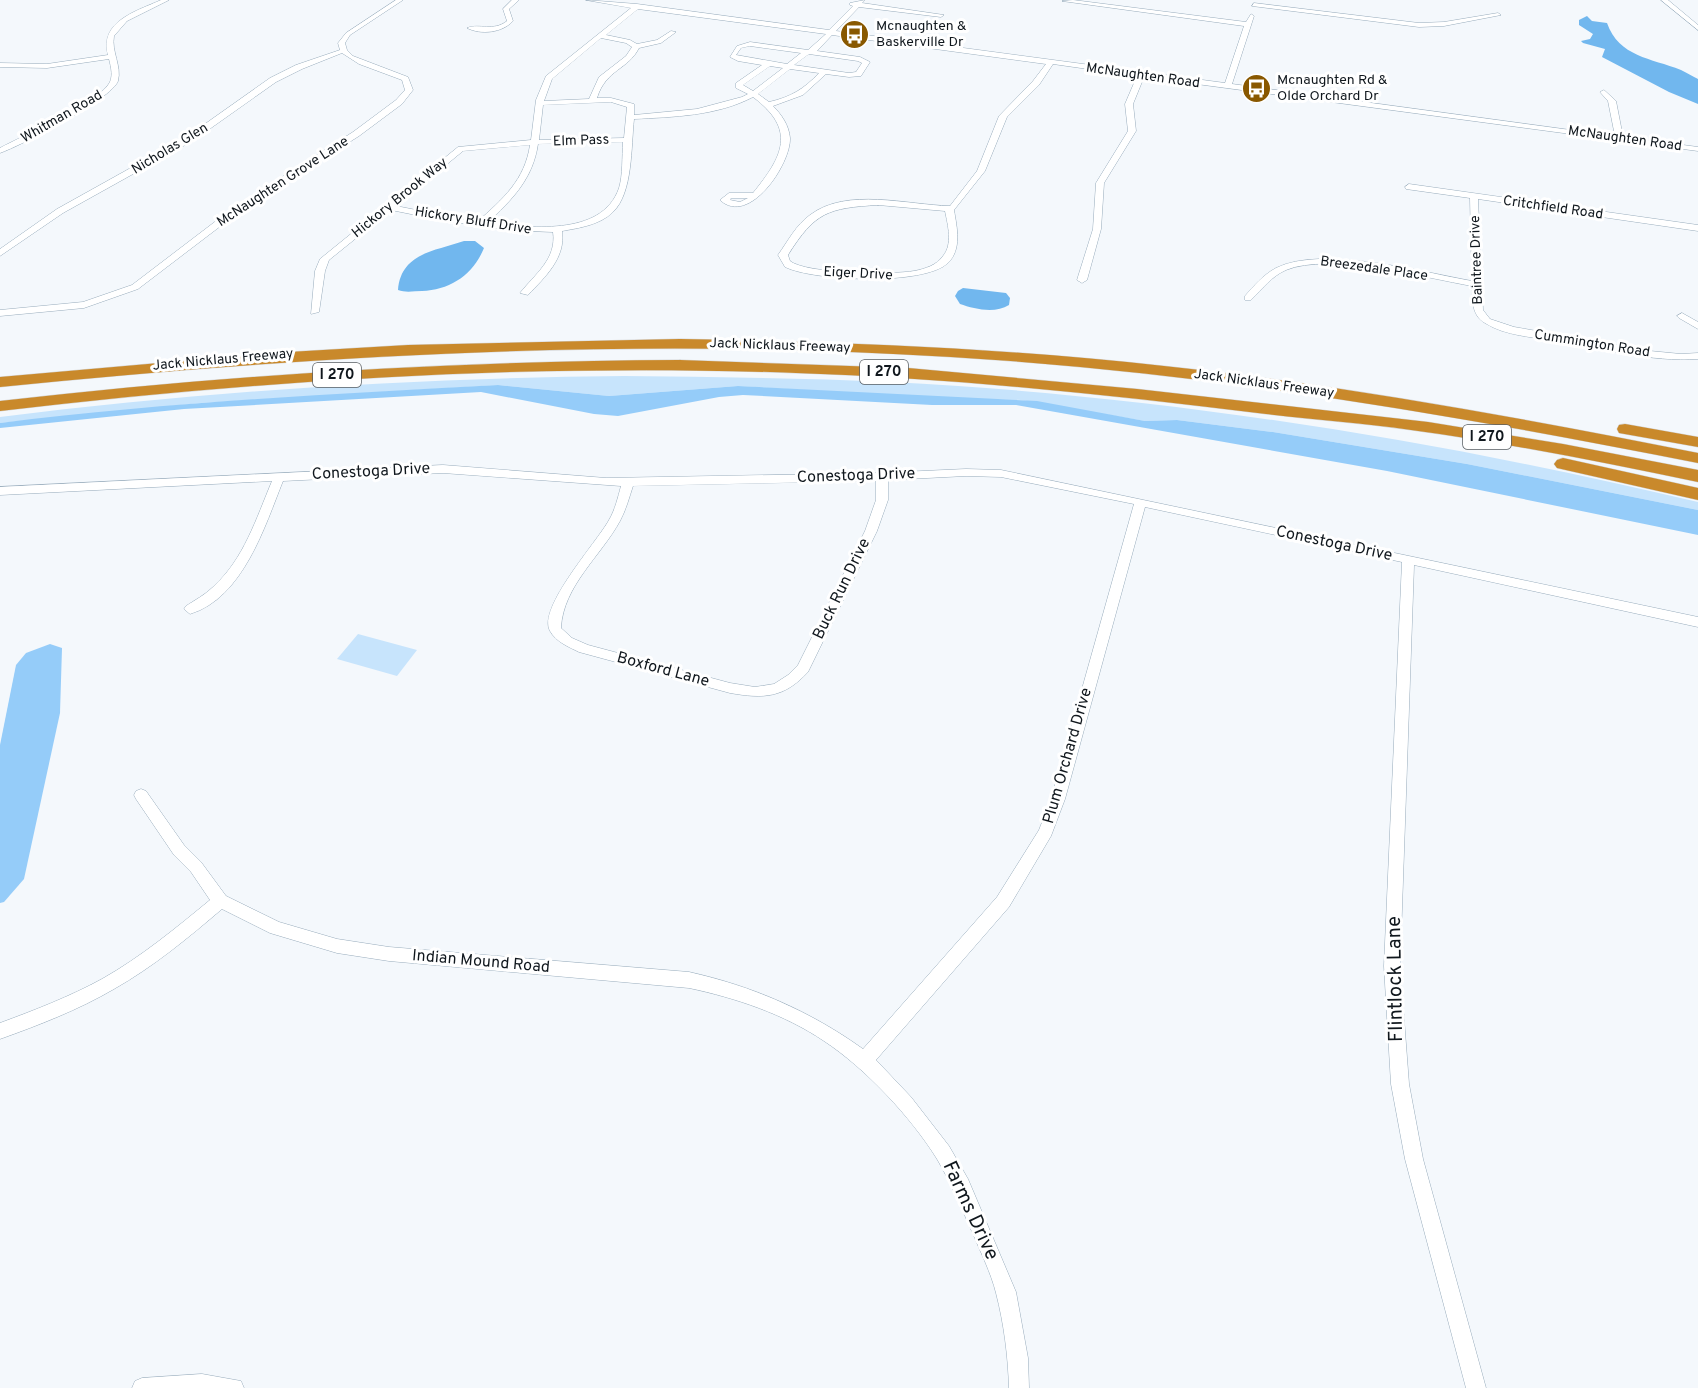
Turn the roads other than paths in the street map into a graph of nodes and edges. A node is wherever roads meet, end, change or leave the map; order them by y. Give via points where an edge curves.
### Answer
1 (166, 0) edge
2 (400, 0) edge
3 (516, 0) edge
4 (589, 0) edge
5 (1664, 0) edge
6 (1065, 1) edge
7 (849, 2) edge
8 (860, 2) edge
9 (1255, 3) edge
10 (637, 6) junction
11 (941, 15) dead end
12 (1498, 15) dead end
13 (1248, 24) junction
14 (470, 28) dead end
15 (1698, 28) edge
16 (673, 32) dead end
17 (821, 32) junction
18 (832, 34) junction
19 (599, 36) junction
20 (636, 46) junction
21 (342, 51) junction
22 (806, 52) junction
23 (112, 56) junction
24 (1050, 63) junction
25 (768, 64) junction
26 (0, 65) edge
27 (790, 66) junction
28 (824, 72) junction
29 (1141, 76) junction
30 (1227, 87) junction
31 (1604, 92) dead end
32 (754, 94) junction
33 (593, 99) junction
34 (540, 102) junction
35 (770, 105) junction
36 (632, 117) junction
37 (1620, 139) junction
38 (628, 140) junction
39 (534, 142) junction
40 (1698, 149) edge
41 (0, 152) edge
42 (1409, 186) dead end
43 (755, 195) dead end
44 (1474, 196) junction
45 (388, 207) junction
46 (949, 209) junction
47 (480, 224) junction
48 (1698, 228) edge
49 (557, 230) junction
50 (0, 253) edge
51 (1082, 280) dead end
52 (1476, 284) junction
53 (525, 293) dead end
54 (1248, 298) dead end
55 (314, 312) dead end
56 (0, 313) edge
57 (1682, 315) dead end
58 (1487, 321) joint
59 (1698, 326) edge
60 (1698, 356) edge
61 (1218, 377) junction
62 (0, 382) edge
63 (0, 405) edge
64 (1274, 410) junction
65 (1698, 442) edge
66 (1698, 458) edge
67 (1698, 476) edge
68 (279, 477) junction
69 (882, 477) junction
70 (628, 482) junction
71 (0, 491) edge
72 (1698, 494) edge
73 (1140, 502) junction
74 (1408, 560) junction
75 (190, 609) dead end
76 (1698, 622) edge
77 (777, 689) joint
78 (141, 795) dead end
79 (220, 901) junction
80 (0, 1031) edge
81 (864, 1060) junction
82 (142, 1388) edge
83 (234, 1388) edge
84 (1019, 1388) edge
85 (1476, 1388) edge

1 - 23 street, Whitman Road via 113,30 109,36
2 - 21 street via 348,34 341,43
3 - 14 street via 507,9 507,24 491,30
4 - 10 street, McNaughten Road
5 - 15 street
6 - 13 street
7 - 8 street
7 - 17 street
8 - 11 street
8 - 18 street
9 - 12 street via 1419,25
9 - 13 street
10 - 17 street, McNaughten Road
10 - 19 street
13 - 30 street
16 - 20 street via 659,42
17 - 18 street, McNaughten Road
17 - 22 street via 804,48
18 - 22 street
18 - 24 street, McNaughten Road
19 - 20 street
19 - 34 street via 550,75
20 - 33 street via 634,53 604,76
21 - 50 street, Nicholas Glen via 273,80 192,138 60,211
21 - 56 street, McNaughten Grove Lane via 401,76 407,82 408,92 356,134 236,210 135,287 84,305
22 - 25 street via 750,44 741,45 732,56
22 - 27 street
22 - 28 street via 866,62 854,75
23 - 26 street via 47,66
23 - 41 street, Whitman Road via 116,76 111,88
24 - 29 street, McNaughten Road
24 - 46 street via 1003,116 981,171
25 - 27 street
25 - 32 street via 740,83
27 - 28 street
27 - 32 street
28 - 35 street via 803,94
29 - 30 street, McNaughten Road
29 - 51 street via 1129,104 1132,131 1100,183 1097,229
30 - 37 street, McNaughten Road
31 - 37 street via 1612,101
32 - 35 street
32 - 36 street via 699,111
33 - 34 street
33 - 36 street via 627,104 631,106
34 - 39 street
35 - 43 street via 783,124 787,142 779,164
36 - 38 street, Hickory Bluff Drive
37 - 40 street, McNaughten Road
38 - 39 street, Elm Pass
38 - 49 street, Hickory Bluff Drive via 623,188 616,204 599,217
39 - 45 street, Hickory Brook Way via 462,149
39 - 47 street via 527,173 517,189
42 - 44 street, Critchfield Road
44 - 48 street, Critchfield Road
44 - 52 street, Baintree Drive
45 - 47 street, Hickory Bluff Drive
45 - 55 street, Hickory Brook Way via 325,259
46 - 46 street, Eiger Drive via 952,250 947,258 921,273 885,277 813,271 789,266 783,255 811,216 824,210 878,202
47 - 49 street, Hickory Bluff Drive
49 - 53 street via 560,237 555,256
52 - 54 street, Breezedale Place via 1315,261 1273,273
52 - 58 street, Baintree Drive via 1478,310
57 - 59 street
58 - 60 street, Cummington Road via 1512,330 1650,354
61 - 62 highway, Jack Nicklaus Freeway / I 270 via 999,355 609,342 333,352
61 - 65 highway via 1277,377 1421,396
61 - 66 highway, Jack Nicklaus Freeway / I 270 via 1551,429
63 - 64 highway, Jack Nicklaus Freeway / I 270 via 181,386 412,370 713,366 905,373 1089,387
64 - 67 highway, Jack Nicklaus Freeway / I 270 via 1425,426
64 - 72 highway via 1421,433
68 - 70 street, Conestoga Drive via 477,469
68 - 71 street, Conestoga Drive
68 - 75 street via 251,544 236,569 218,590
69 - 70 street, Conestoga Drive
69 - 73 street, Conestoga Drive via 958,471 1002,473
69 - 77 street, Buck Run Drive via 882,500 866,541 803,668
70 - 77 street, Boxford Lane via 615,520 554,614 555,629 567,641 584,649 719,685 755,692
73 - 74 street, Conestoga Drive
73 - 81 street, Plum Orchard Drive via 1046,832 1003,902
74 - 76 street, Conestoga Drive
74 - 85 street, Flintlock Lane via 1392,966 1400,1084 1414,1159
78 - 79 street, Indian Mound Road
79 - 80 street via 108,984
79 - 81 street, Indian Mound Road via 276,928 337,946 689,980 727,988 797,1016
81 - 84 street, Farms Drive via 905,1103 961,1186 1006,1292 1018,1358
82 - 83 street via 202,1384

